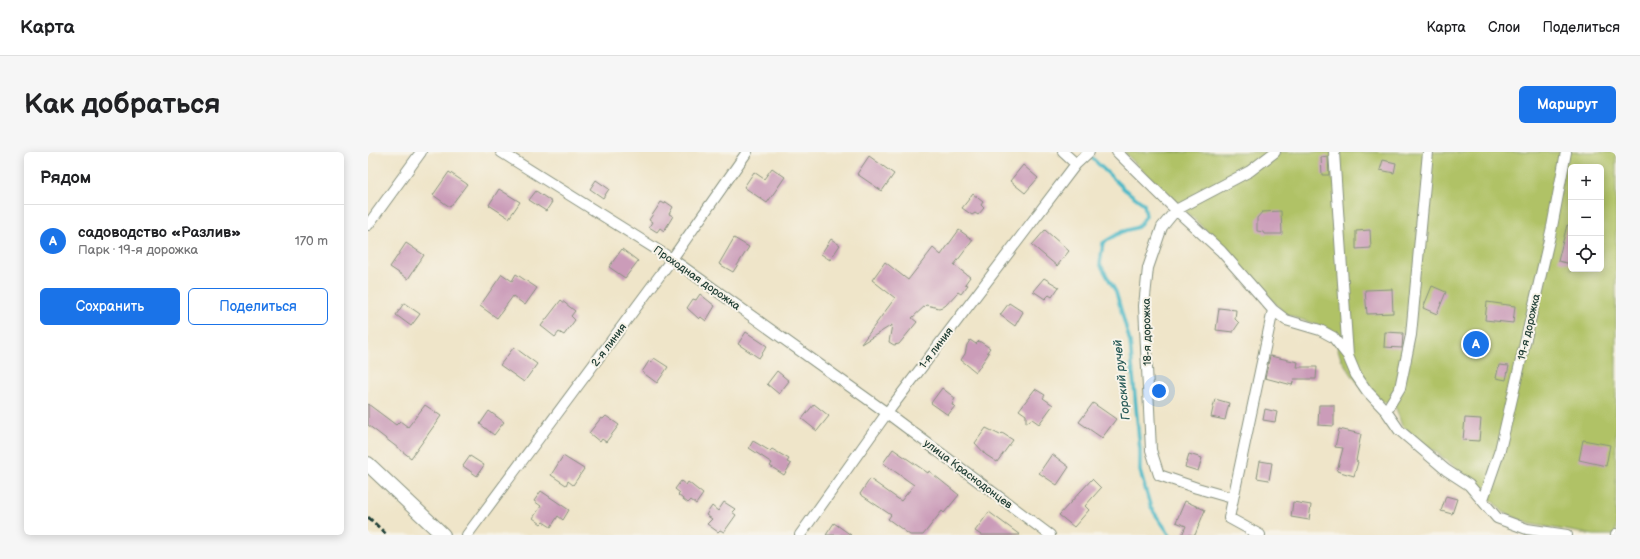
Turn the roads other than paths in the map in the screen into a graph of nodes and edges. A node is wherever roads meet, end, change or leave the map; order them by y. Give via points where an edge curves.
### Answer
1 (421, 152) edge
2 (501, 152) edge
3 (747, 152) edge
4 (1063, 152) edge
5 (1117, 152) edge
6 (1275, 152) edge
7 (1334, 152) edge
8 (1428, 152) edge
9 (1566, 152) edge
10 (1083, 158) edge
11 (1176, 210) junction
12 (368, 225) edge
13 (672, 259) junction
14 (1274, 310) junction
15 (1348, 356) junction
16 (1386, 412) junction
17 (887, 413) junction
18 (368, 464) edge
19 (1232, 498) junction
20 (1482, 499) junction
21 (443, 535) edge
22 (467, 535) edge
23 (800, 535) edge
24 (1050, 535) edge
25 (1260, 535) edge
26 (1567, 535) edge

1 - 12 street
2 - 13 street, Проходная дорожка
3 - 13 street, 2-я линия
4 - 10 street
5 - 11 street
6 - 11 street, 18-я дорожка via 1250,171
7 - 15 street
8 - 16 street via 1411,335 1400,388
9 - 20 street, 19-я дорожка via 1552,227 1500,450
10 - 17 street, 1-я линия
11 - 14 street via 1221,251
11 - 19 street, 18-я дорожка via 1162,227 1147,276 1144,306 1151,450 1159,475
13 - 17 street, Проходная дорожка
13 - 22 street, 2-я линия
14 - 15 street via 1286,320 1320,330 1333,337
14 - 19 street
15 - 16 street via 1356,376
16 - 20 street via 1399,430 1446,470 1469,485
17 - 23 street, 1-я линия
17 - 24 street, улица Краснодонцев
18 - 21 street
19 - 25 street via 1229,518
20 - 26 street via 1497,518 1527,528

